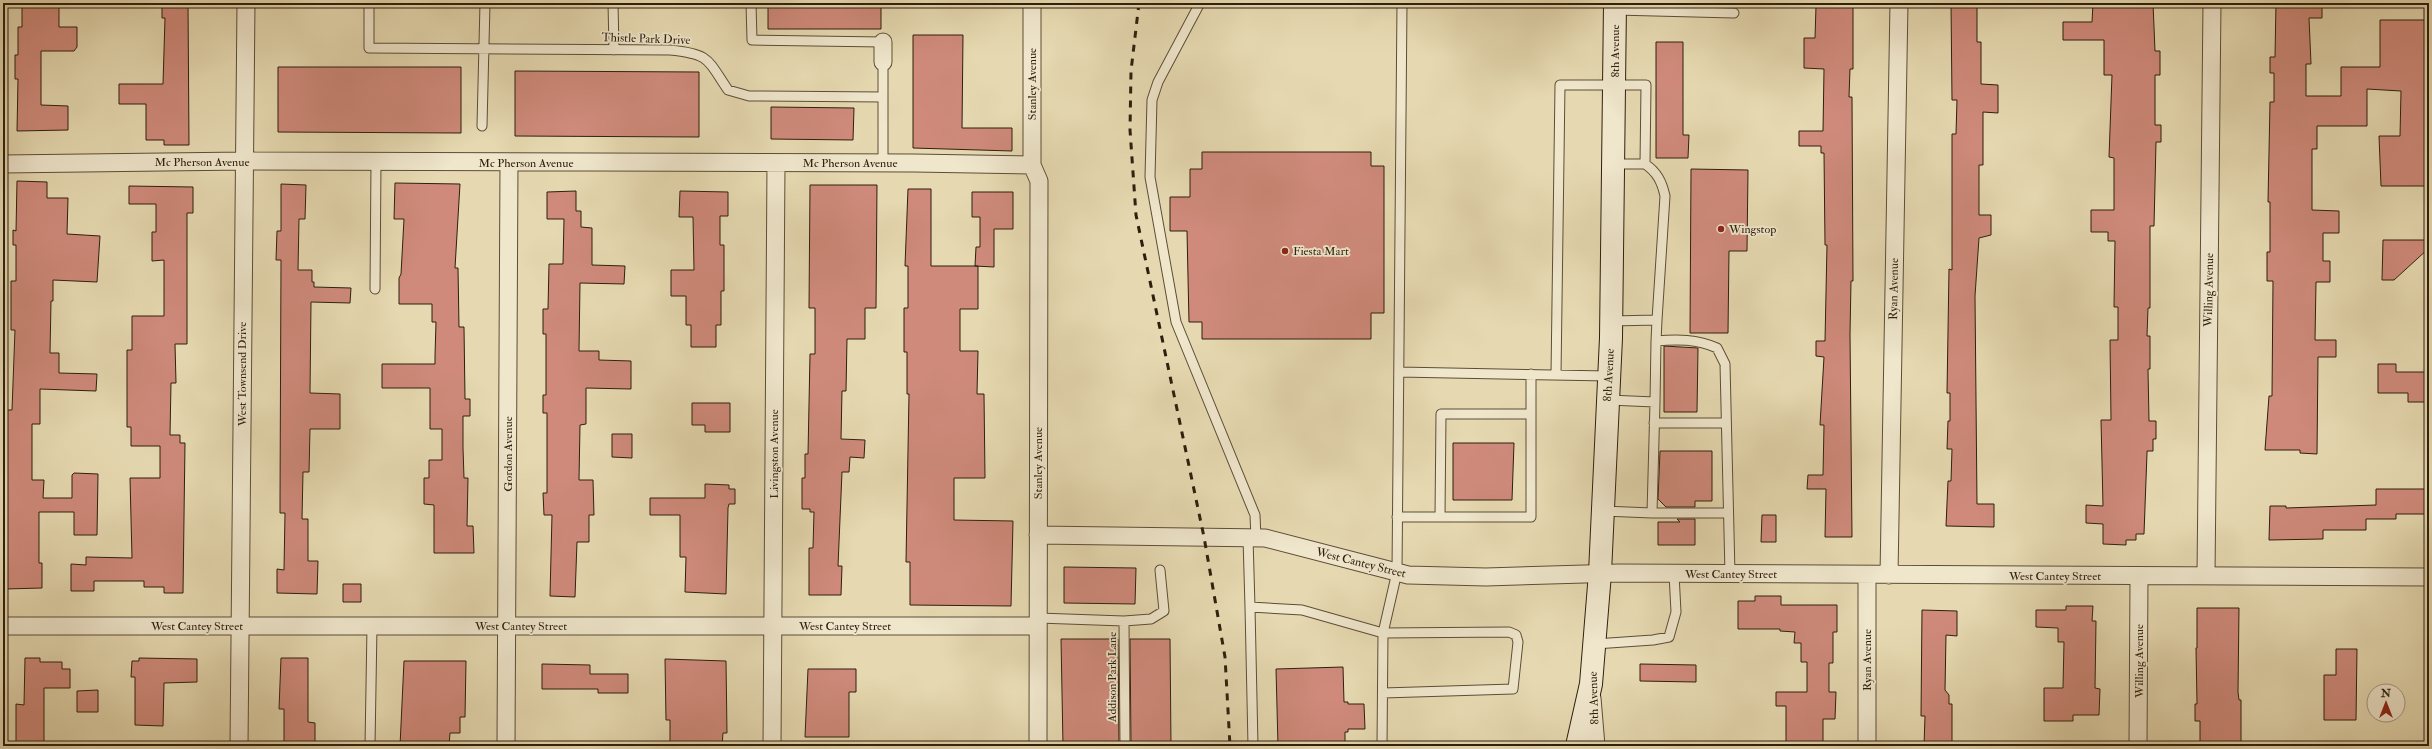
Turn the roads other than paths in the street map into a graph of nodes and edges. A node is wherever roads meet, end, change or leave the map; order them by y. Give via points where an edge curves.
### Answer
1 (246, 3) edge
2 (369, 3) edge
3 (485, 3) edge
4 (613, 3) edge
5 (751, 3) edge
6 (1032, 3) edge
7 (1200, 3) edge
8 (1402, 3) edge
9 (1899, 3) edge
10 (2212, 3) edge
11 (1615, 7) edge
12 (1734, 12) dead end
13 (883, 42) joint
14 (484, 49) junction
15 (614, 50) junction
16 (883, 62) joint
17 (1614, 86) junction
18 (883, 97) junction
19 (482, 126) dead end
20 (244, 161) junction
21 (376, 162) junction
22 (509, 163) junction
23 (776, 163) junction
24 (884, 163) junction
25 (3, 164) edge
26 (1613, 164) junction
27 (1645, 164) junction
28 (1036, 173) junction
29 (375, 289) dead end
30 (1658, 320) junction
31 (1611, 321) junction
32 (1656, 341) junction
33 (1399, 372) junction
34 (1531, 374) junction
35 (1556, 375) junction
36 (1609, 376) junction
37 (1608, 400) junction
38 (1655, 402) junction
39 (1531, 414) junction
40 (1654, 423) junction
41 (1726, 423) junction
42 (1603, 511) junction
43 (1652, 513) junction
44 (1728, 513) junction
45 (1397, 517) junction
46 (1440, 517) junction
47 (1038, 535) junction
48 (1252, 538) junction
49 (1160, 570) dead end
50 (1397, 572) junction
51 (1600, 573) junction
52 (1674, 574) junction
53 (1730, 574) junction
54 (1868, 575) junction
55 (1890, 575) junction
56 (2139, 576) junction
57 (2206, 576) junction
58 (2429, 577) edge
59 (1250, 607) junction
60 (1124, 621) junction
61 (1038, 622) junction
62 (3, 626) edge
63 (240, 626) junction
64 (372, 626) junction
65 (508, 626) junction
66 (772, 626) junction
67 (1383, 633) junction
68 (1594, 644) junction
69 (1591, 684) junction
70 (1383, 693) junction
71 (239, 746) edge
72 (370, 746) edge
73 (506, 746) edge
74 (772, 746) edge
75 (1038, 746) edge
76 (1125, 746) edge
77 (1253, 746) edge
78 (1382, 746) edge
79 (1577, 746) edge
80 (1596, 746) edge
81 (1867, 746) edge
82 (2138, 746) edge

1 - 20 street, West Townsend Drive
2 - 14 lane, Thistle Park Drive via 369,48
3 - 14 lane
4 - 15 lane
5 - 13 lane via 752,40
6 - 28 street, Stanley Avenue
7 - 48 lane via 1158,82 1152,100 1150,177 1176,322 1255,514
8 - 33 lane
9 - 55 street, Ryan Avenue
10 - 57 street, Willing Avenue
11 - 12 lane
11 - 17 main road, 8th Avenue
13 - 16 street
14 - 15 lane, Thistle Park Drive
14 - 19 lane
15 - 18 lane, Thistle Park Drive via 670,50 696,53 709,61 728,90 749,96
16 - 18 lane
17 - 26 main road, 8th Avenue
17 - 27 lane via 1646,85
17 - 35 lane via 1560,84
18 - 24 lane
20 - 21 street, Mc Pherson Avenue
20 - 25 street, Mc Pherson Avenue
20 - 63 street, West Townsend Drive
21 - 22 street, Mc Pherson Avenue
21 - 29 lane
22 - 23 street, Mc Pherson Avenue
22 - 65 street, Gordon Avenue
23 - 24 street, Mc Pherson Avenue
23 - 66 street, Livingston Avenue
24 - 28 street, Mc Pherson Avenue
26 - 27 lane
26 - 31 main road, 8th Avenue
27 - 30 lane via 1660,178 1665,196
28 - 47 street, Stanley Avenue
30 - 31 lane
30 - 32 lane
31 - 36 main road, 8th Avenue
32 - 38 lane
32 - 41 lane via 1688,340 1705,342 1717,348 1725,364
33 - 34 lane
33 - 45 lane
34 - 35 lane
34 - 39 lane
35 - 36 lane
36 - 37 main road, 8th Avenue
37 - 38 lane
37 - 42 main road, 8th Avenue
38 - 40 lane
39 - 46 lane via 1441,414
39 - 46 lane via 1531,517
40 - 41 lane
40 - 43 lane
41 - 44 lane
42 - 43 lane
42 - 51 main road, 8th Avenue
43 - 44 lane
44 - 53 lane
45 - 46 lane
45 - 50 lane
47 - 48 street, West Cantey Street
47 - 61 street, Stanley Avenue
48 - 50 street, West Cantey Street via 1265,538
48 - 59 lane
49 - 60 lane via 1164,611 1152,619
50 - 51 street, West Cantey Street via 1408,576 1486,577
50 - 67 lane
51 - 52 street, West Cantey Street
51 - 68 main road, 8th Avenue
52 - 53 street, West Cantey Street
52 - 68 lane via 1676,612 1669,637
53 - 54 street, West Cantey Street
54 - 55 street, West Cantey Street
54 - 81 street, Ryan Avenue
55 - 56 street, West Cantey Street
56 - 57 street, West Cantey Street
56 - 82 street, Willing Avenue
57 - 58 street, West Cantey Street
59 - 67 lane via 1302,610
59 - 77 lane
60 - 61 lane, Addison Park Lane
60 - 76 lane, Addison Park Lane
61 - 66 street, West Cantey Street
61 - 75 street, Stanley Avenue
62 - 63 street, West Cantey Street
63 - 64 street, West Cantey Street
63 - 71 street, West Townsend Drive
64 - 65 street, West Cantey Street
64 - 72 lane
65 - 66 street, West Cantey Street
65 - 73 street, Gordon Avenue
66 - 74 street, Livingston Avenue
67 - 70 lane
67 - 70 lane via 1509,632 1516,635 1518,642 1513,689
68 - 69 main road, 8th Avenue
69 - 79 main road
69 - 80 street, 8th Avenue
70 - 78 lane

